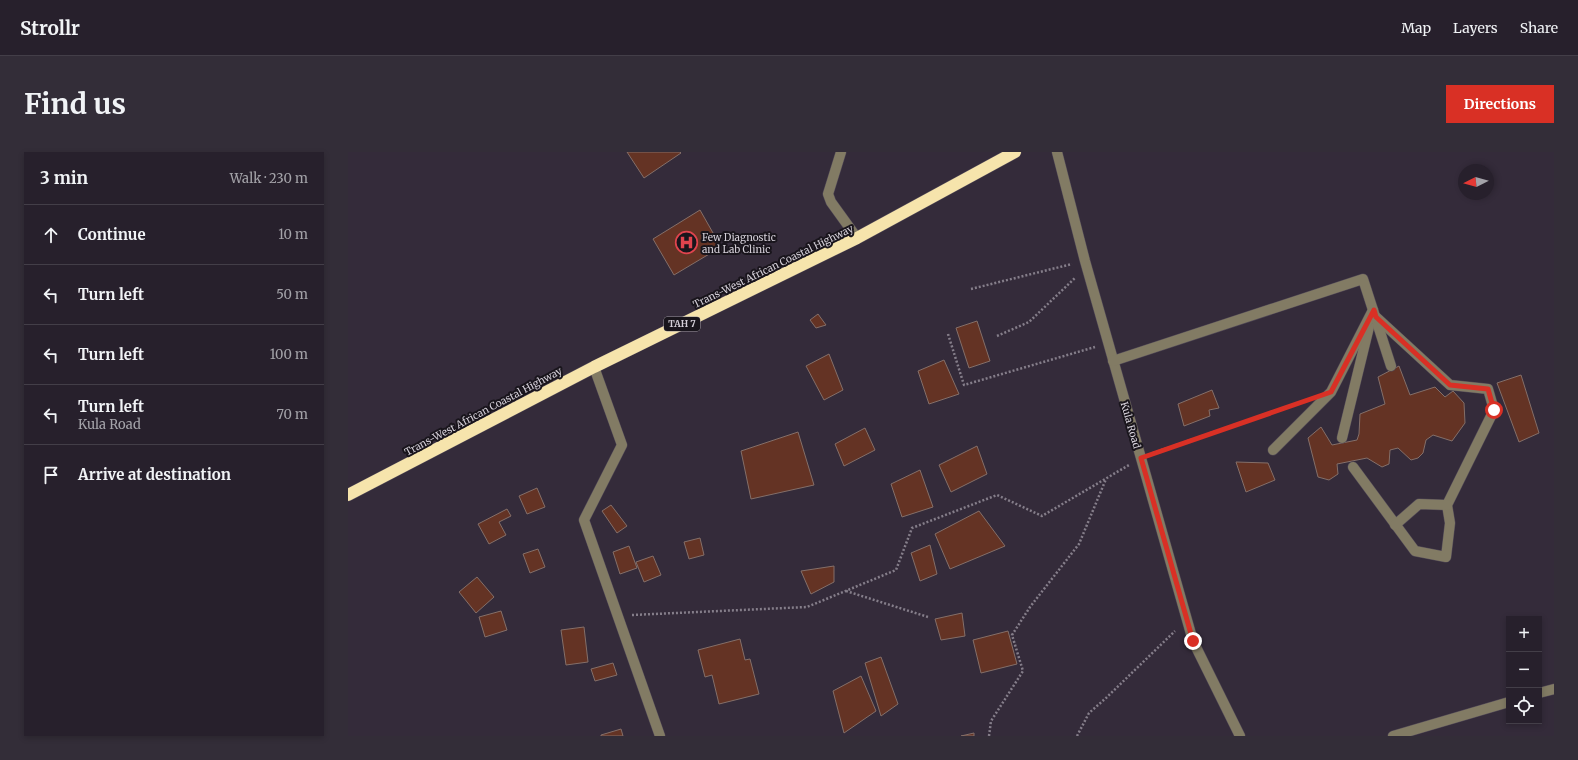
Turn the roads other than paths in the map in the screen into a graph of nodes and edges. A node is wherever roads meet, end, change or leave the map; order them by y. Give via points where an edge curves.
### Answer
1 (841, 152) edge
2 (1015, 152) edge
3 (1057, 152) edge
4 (857, 238) junction
5 (1375, 314) junction
6 (1113, 361) junction
7 (1392, 366) dead end
8 (594, 367) junction
9 (1342, 438) dead end
10 (1273, 450) dead end
11 (1353, 467) dead end
12 (348, 495) edge
13 (1447, 505) junction
14 (1395, 525) junction
15 (1554, 689) edge
16 (1542, 692) edge
17 (1506, 703) edge
18 (660, 736) edge
19 (1240, 736) edge
20 (1393, 736) edge

1 - 4 street via 828,194
2 - 4 highway, Trans-West African Coastal Highway / TAH 7
3 - 6 street, Kula Road
4 - 8 highway, Trans-West African Coastal Highway / TAH 7
5 - 6 street via 1363,279
5 - 7 street
5 - 9 street
5 - 10 street via 1331,392
5 - 13 street via 1450,385 1488,389 1494,410
6 - 19 street, Kula Road via 1193,641
8 - 12 highway, Trans-West African Coastal Highway / TAH 7
8 - 18 street via 622,446 584,520
11 - 14 street
13 - 14 street via 1419,504
13 - 14 street via 1450,523 1446,557 1415,551
15 - 16 street
17 - 20 street

